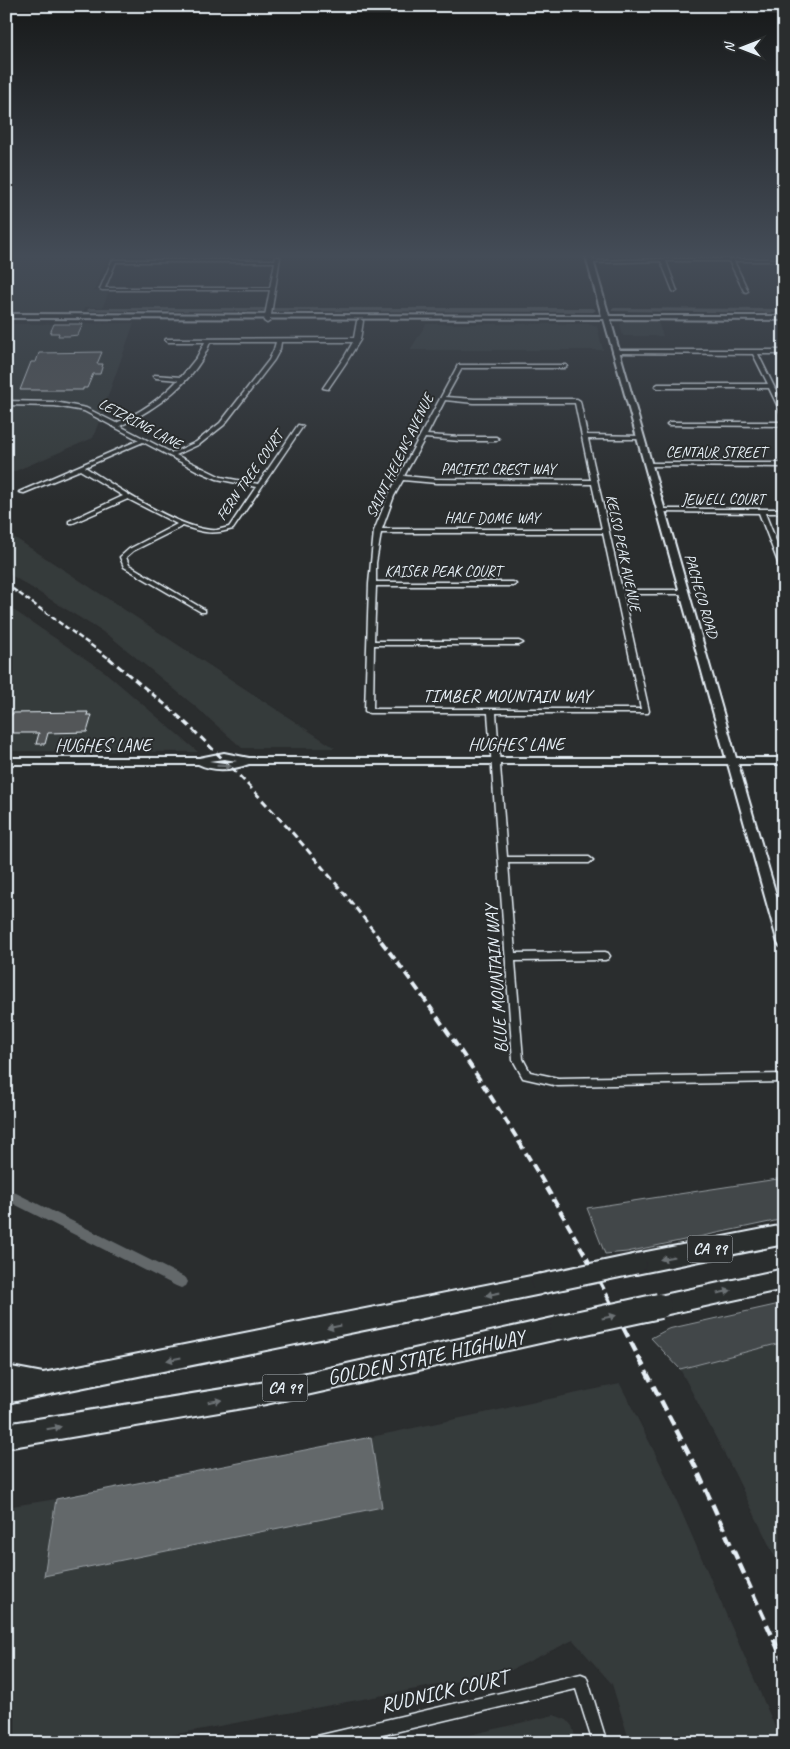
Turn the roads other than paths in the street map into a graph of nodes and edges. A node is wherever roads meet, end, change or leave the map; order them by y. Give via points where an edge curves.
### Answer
1 (612, 339) edge
2 (168, 340) dead end
3 (208, 340) junction
4 (279, 340) junction
5 (357, 340) joint
6 (616, 352) junction
7 (755, 352) junction
8 (784, 352) edge
9 (564, 366) dead end
10 (156, 376) dead end
11 (182, 379) junction
12 (658, 386) dead end
13 (771, 386) junction
14 (326, 388) dead end
15 (443, 398) junction
16 (6, 403) edge
17 (784, 413) edge
18 (670, 424) dead end
19 (784, 424) edge
20 (117, 425) junction
21 (300, 426) dead end
22 (423, 436) junction
23 (585, 437) junction
24 (640, 437) junction
25 (496, 439) dead end
26 (144, 440) junction
27 (172, 455) junction
28 (648, 465) junction
29 (784, 465) edge
30 (80, 467) junction
31 (400, 478) junction
32 (595, 482) junction
33 (259, 486) junction
34 (22, 492) dead end
35 (129, 496) junction
36 (661, 511) junction
37 (761, 512) junction
38 (784, 512) edge
39 (71, 522) dead end
40 (182, 524) junction
41 (377, 531) junction
42 (606, 531) junction
43 (216, 533) joint
44 (784, 570) edge
45 (372, 584) junction
46 (512, 584) dead end
47 (619, 592) junction
48 (684, 592) junction
49 (204, 612) dead end
50 (371, 643) junction
51 (519, 643) dead end
52 (369, 711) joint
53 (492, 711) junction
54 (645, 711) joint
55 (496, 760) junction
56 (732, 760) junction
57 (6, 761) edge
58 (784, 761) edge
59 (503, 860) junction
60 (590, 860) dead end
61 (784, 943) edge
62 (605, 956) dead end
63 (510, 957) junction
64 (784, 1078) edge
65 (784, 1234) edge
66 (784, 1279) edge
67 (659, 1306) joint
68 (562, 1327) joint
69 (6, 1377) edge
70 (46, 1384) junction
71 (6, 1392) edge
72 (6, 1436) edge
73 (321, 1742) edge
74 (600, 1743) edge

1 - 6 street, PACHECO ROAD
2 - 3 street
3 - 4 street
3 - 11 street via 202,355
4 - 5 street
4 - 27 street via 271,360 222,424 198,443
5 - 14 street
6 - 7 street
6 - 24 street, PACHECO ROAD
7 - 8 street
7 - 13 street
9 - 15 street, SAINT HELENS AVENUE via 460,366
10 - 11 street
11 - 20 street via 161,402
12 - 13 street
13 - 17 street
15 - 22 street, SAINT HELENS AVENUE
15 - 23 street, KELSO PEAK AVENUE via 577,401
16 - 20 street, LETZRING LANE via 66,405 86,410
18 - 19 street
20 - 26 street, LETZRING LANE
21 - 33 street, FERN TREE COURT
22 - 25 street
22 - 31 street, SAINT HELENS AVENUE
23 - 24 street
23 - 32 street, KELSO PEAK AVENUE
24 - 28 street, PACHECO ROAD
26 - 27 street, LETZRING LANE
26 - 30 street
27 - 33 street, LETZRING LANE via 208,474
28 - 29 street, CENTAUR STREET
28 - 36 street, PACHECO ROAD
30 - 34 street
30 - 35 street
31 - 32 street, PACIFIC CREST WAY
31 - 41 street, SAINT HELENS AVENUE
32 - 42 street, KELSO PEAK AVENUE
33 - 43 street, FERN TREE COURT via 231,528
35 - 39 street
35 - 40 street
36 - 37 street, JEWELL COURT
36 - 48 street, PACHECO ROAD
37 - 38 street, JEWELL COURT
37 - 44 street
40 - 43 street
40 - 49 street via 123,557 126,566
41 - 42 street, HALF DOME WAY
41 - 45 street, SAINT HELENS AVENUE
42 - 47 street, KELSO PEAK AVENUE
45 - 46 street, KAISER PEAK COURT
45 - 50 street, SAINT HELENS AVENUE
47 - 48 street
47 - 54 street, KELSO PEAK AVENUE
48 - 56 street, PACHECO ROAD
50 - 51 street
50 - 52 street, SAINT HELENS AVENUE
52 - 53 street, TIMBER MOUNTAIN WAY
53 - 54 street, TIMBER MOUNTAIN WAY
53 - 55 street, BLUE MOUNTAIN WAY
55 - 56 street, HUGHES LANE
55 - 57 street, HUGHES LANE via 248,762 237,766 208,766 200,761
55 - 59 street, BLUE MOUNTAIN WAY
56 - 58 street, HUGHES LANE
56 - 61 street, PACHECO ROAD
59 - 60 street
59 - 63 street, BLUE MOUNTAIN WAY
62 - 63 street
63 - 64 street, BLUE MOUNTAIN WAY via 518,1060 527,1075 558,1082
65 -> 70 highway, CA 99, bridge
67 -> 66 highway, GOLDEN STATE HIGHWAY / CA 99
68 -> 67 highway, GOLDEN STATE HIGHWAY / CA 99, bridge
72 -> 68 highway, GOLDEN STATE HIGHWAY / CA 99 via 266,1393
69 - 70 highway
70 - 71 highway, CA 99
73 - 74 street, RUDNICK COURT via 581,1682

